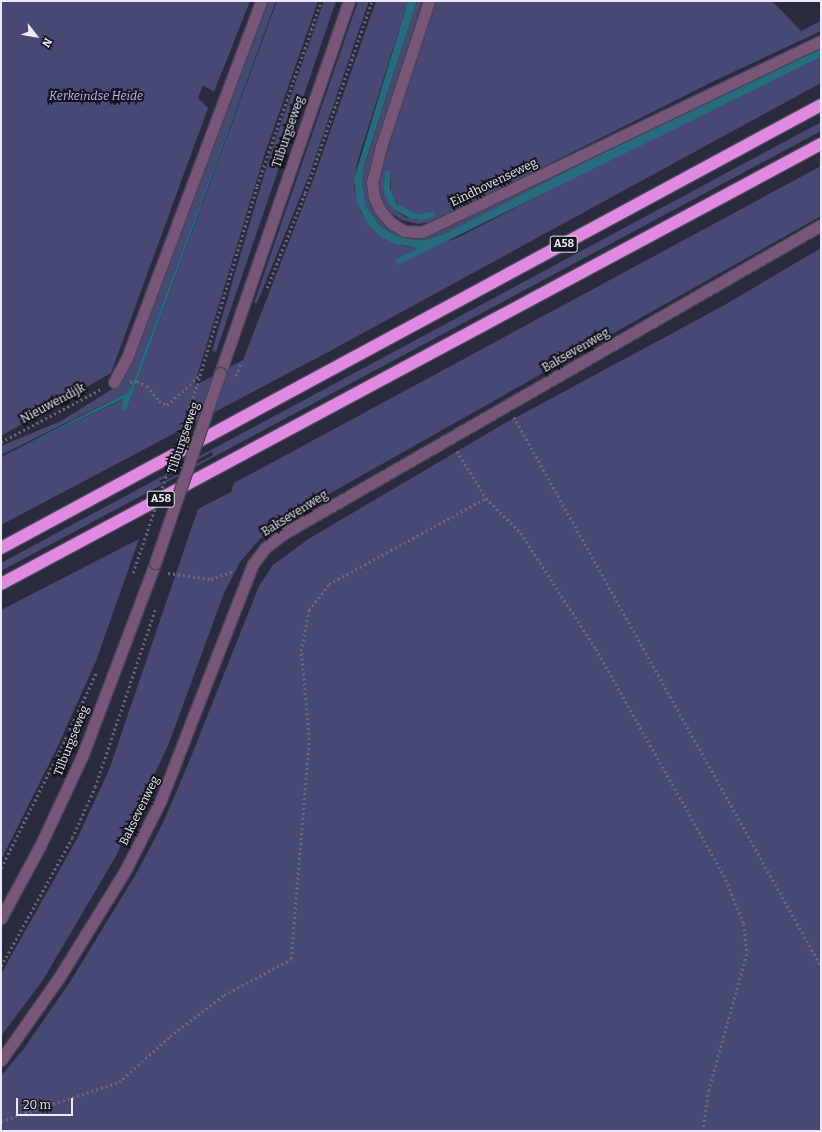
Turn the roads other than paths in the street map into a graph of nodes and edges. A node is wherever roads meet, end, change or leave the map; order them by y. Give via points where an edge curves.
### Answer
1 (260, 1) edge
2 (349, 1) edge
3 (429, 1) edge
4 (821, 41) edge
5 (821, 105) edge
6 (821, 144) edge
7 (821, 225) edge
8 (114, 382) road end
9 (1, 548) edge
10 (1, 584) edge
11 (1, 918) edge
12 (1, 1060) edge

1 - 8 street via 127,358
2 - 11 street, Tilburgseweg, bridge via 155,562 83,754 40,846
3 - 4 street, Eindhovenseweg via 380,147 372,182 374,197 380,210 391,223 404,231 422,232
5 - 9 highway, A58
6 - 10 highway, A58
7 - 12 street, Baksevenweg via 283,534 265,548 253,564 157,808 126,869 81,945

